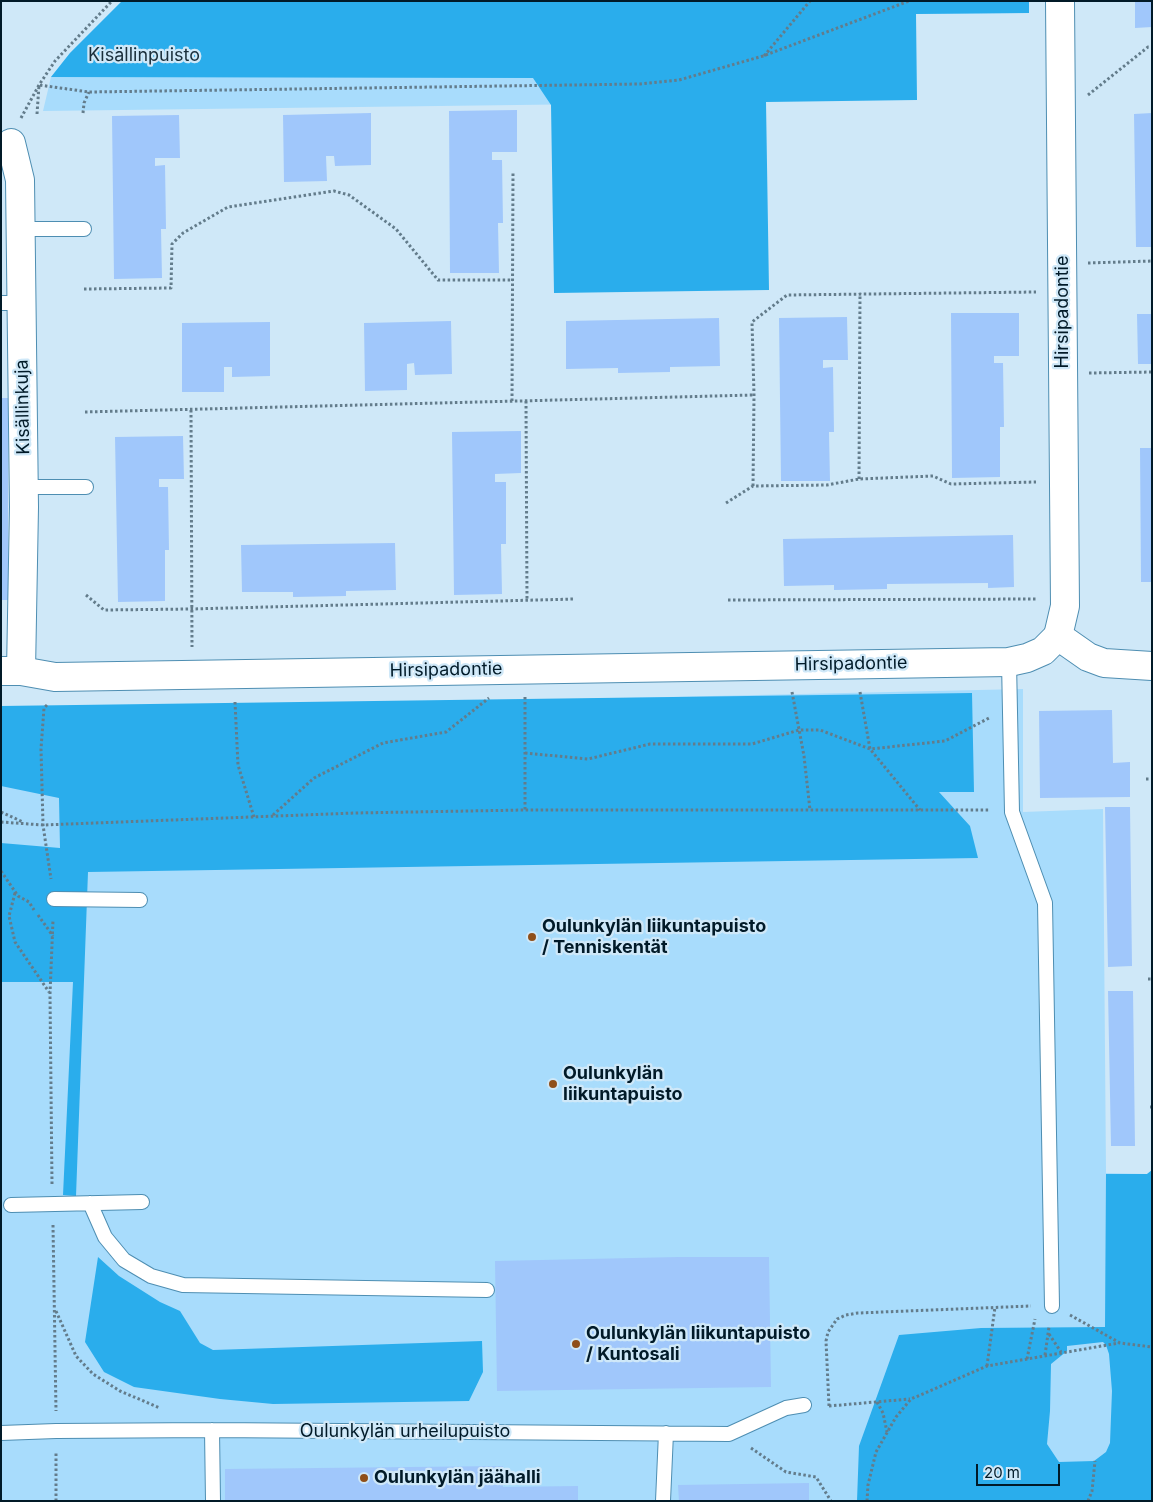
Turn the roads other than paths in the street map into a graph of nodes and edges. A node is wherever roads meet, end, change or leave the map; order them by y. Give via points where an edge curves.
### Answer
1 (1060, 1) edge
2 (11, 143) road end
3 (20, 229) junction
4 (84, 229) dead end
5 (11, 303) edge
6 (86, 487) dead end
7 (24, 488) junction
8 (1058, 636) junction
9 (1009, 662) junction
10 (1152, 666) edge
11 (11, 671) edge
12 (54, 899) road end
13 (140, 900) dead end
14 (142, 1202) dead end
15 (90, 1204) junction
16 (11, 1205) dead end
17 (487, 1290) dead end
18 (1052, 1306) road end
19 (804, 1405) road end
20 (212, 1430) junction
21 (1, 1433) edge
22 (666, 1433) junction
23 (213, 1501) edge
24 (663, 1501) edge

1 - 8 street, Hirsipadontie via 1065,606
2 - 3 street, Kisällinkuja via 20,180
3 - 4 lane
3 - 5 street, Kisällinkuja
5 - 7 street, Kisällinkuja
6 - 7 lane
7 - 11 street, Kisällinkuja
8 - 9 street, Hirsipadontie via 1043,651
8 - 10 street via 1088,657 1104,663
9 - 11 street, Hirsipadontie via 55,677
9 - 18 lane via 1012,812 1045,902
12 - 13 lane
14 - 15 lane
15 - 16 lane
15 - 17 lane via 105,1237 124,1260 151,1276 183,1285
19 - 22 lane, Oulunkylän urheilupuisto via 786,1408 729,1434
20 - 21 lane, Oulunkylän urheilupuisto
20 - 22 lane, Oulunkylän urheilupuisto
20 - 23 lane
22 - 24 lane

